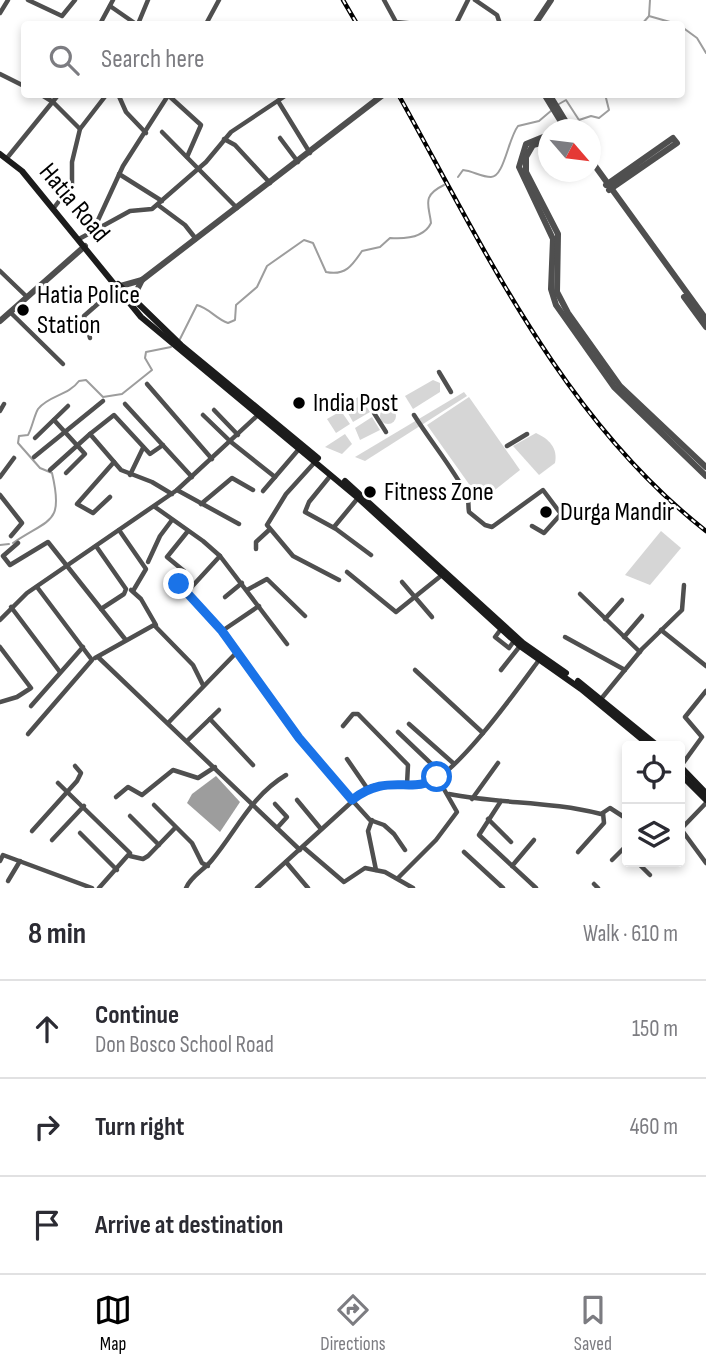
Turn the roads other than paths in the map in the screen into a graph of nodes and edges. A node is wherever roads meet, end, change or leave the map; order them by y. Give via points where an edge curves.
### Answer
1 (8, 0) edge
2 (28, 0) edge
3 (75, 0) edge
4 (113, 0) edge
5 (148, 0) edge
6 (219, 0) edge
7 (384, 0) edge
8 (468, 0) edge
9 (475, 0) edge
10 (551, 0) edge
11 (110, 6) junction
12 (0, 13) edge
13 (102, 21) edge
14 (132, 21) edge
15 (138, 21) edge
16 (208, 21) edge
17 (395, 21) edge
18 (458, 21) edge
19 (499, 21) edge
20 (537, 21) edge
21 (0, 74) edge
22 (21, 84) edge
23 (46, 98) edge
24 (56, 98) edge
25 (104, 98) edge
26 (120, 98) edge
27 (166, 98) edge
28 (171, 98) edge
29 (282, 98) edge
30 (379, 98) edge
31 (550, 99) edge
32 (278, 101) junction
33 (53, 102) junction
34 (563, 119) edge
35 (80, 130) junction
36 (162, 132) dead end
37 (146, 133) junction
38 (280, 138) dead end
39 (224, 139) junction
40 (538, 141) edge
41 (538, 143) edge
42 (310, 153) junction
43 (187, 157) junction
44 (3, 158) edge
45 (298, 162) junction
46 (199, 168) junction
47 (119, 174) junction
48 (601, 178) edge
49 (601, 181) edge
50 (271, 183) junction
51 (607, 188) junction
52 (160, 203) junction
53 (54, 209) junction
54 (238, 209) junction
55 (93, 231) junction
56 (79, 239) junction
57 (196, 240) junction
58 (85, 246) junction
59 (0, 271) edge
60 (142, 280) junction
61 (116, 285) junction
62 (26, 296) junction
63 (130, 302) junction
64 (10, 312) junction
65 (706, 319) edge
66 (0, 321) edge
67 (706, 327) edge
68 (90, 338) dead end
69 (62, 364) dead end
70 (439, 372) dead end
71 (147, 384) dead end
72 (451, 392) dead end
73 (103, 401) dead end
74 (4, 404) dead end
75 (125, 404) dead end
76 (68, 406) dead end
77 (214, 410) dead end
78 (0, 411) edge
79 (261, 412) junction
80 (374, 413) dead end
81 (203, 415) dead end
82 (414, 415) dead end
83 (54, 420) junction
84 (65, 431) junction
85 (386, 432) dead end
86 (90, 434) junction
87 (527, 434) dead end
88 (238, 435) junction
89 (35, 438) dead end
90 (231, 442) junction
91 (78, 445) junction
92 (163, 445) junction
93 (507, 446) dead end
94 (143, 448) junction
95 (299, 448) junction
96 (33, 457) dead end
97 (14, 458) dead end
98 (212, 459) junction
99 (315, 461) junction
100 (114, 462) junction
101 (706, 467) edge
102 (50, 470) dead end
103 (66, 473) dead end
104 (130, 475) junction
105 (331, 475) junction
106 (706, 476) edge
107 (0, 477) edge
108 (192, 477) junction
109 (275, 477) junction
110 (253, 490) dead end
111 (263, 491) dead end
112 (174, 492) junction
113 (0, 495) edge
114 (110, 498) dead end
115 (358, 498) junction
116 (200, 505) junction
117 (6, 506) junction
118 (155, 507) junction
119 (0, 512) edge
120 (172, 520) junction
121 (239, 524) dead end
122 (532, 526) dead end
123 (334, 527) junction
124 (119, 530) junction
125 (270, 530) junction
126 (188, 531) junction
127 (11, 536) dead end
128 (18, 543) dead end
129 (96, 546) junction
130 (256, 549) dead end
131 (371, 555) dead end
132 (220, 556) junction
133 (148, 562) dead end
134 (68, 565) junction
135 (347, 572) dead end
136 (443, 574) junction
137 (339, 580) dead end
138 (402, 582) dead end
139 (242, 583) junction
140 (684, 585) dead end
141 (37, 587) junction
142 (126, 589) junction
143 (247, 590) junction
144 (133, 591) junction
145 (187, 592) junction
146 (580, 594) dead end
147 (225, 597) dead end
148 (414, 597) junction
149 (622, 600) dead end
150 (259, 606) junction
151 (11, 607) junction
152 (101, 609) junction
153 (305, 616) dead end
154 (642, 616) dead end
155 (432, 617) dead end
156 (605, 618) junction
157 (0, 620) edge
158 (157, 626) junction
159 (662, 629) junction
160 (222, 631) junction
161 (565, 637) dead end
162 (624, 637) junction
163 (125, 639) junction
164 (287, 644) dead end
165 (517, 644) junction
166 (0, 647) edge
167 (83, 647) junction
168 (237, 652) junction
169 (640, 652) junction
170 (95, 658) junction
171 (540, 658) junction
172 (706, 666) edge
173 (415, 670) dead end
174 (500, 670) dead end
175 (625, 670) junction
176 (60, 672) junction
177 (203, 685) junction
178 (706, 691) edge
179 (600, 700) junction
180 (0, 702) edge
181 (31, 706) dead end
182 (219, 710) dead end
183 (210, 719) junction
184 (168, 723) junction
185 (409, 724) dead end
186 (343, 726) dead end
187 (398, 732) dead end
188 (483, 733) junction
189 (28, 734) dead end
190 (187, 741) junction
191 (645, 741) edge
192 (652, 741) edge
193 (347, 759) dead end
194 (685, 759) edge
195 (453, 763) junction
196 (498, 763) dead end
197 (75, 765) dead end
198 (253, 765) dead end
199 (215, 767) junction
200 (685, 772) edge
201 (286, 775) dead end
202 (439, 775) junction
203 (685, 778) edge
204 (58, 783) dead end
205 (407, 784) junction
206 (694, 784) junction
207 (367, 788) junction
208 (705, 788) edge
209 (68, 792) junction
210 (449, 794) junction
211 (116, 797) dead end
212 (472, 799) junction
213 (297, 800) dead end
214 (352, 800) junction
215 (502, 800) junction
216 (706, 801) edge
217 (252, 803) junction
218 (275, 804) dead end
219 (85, 806) junction
220 (154, 806) dead end
221 (603, 813) junction
222 (130, 816) dead end
223 (622, 816) edge
224 (488, 819) junction
225 (372, 820) junction
226 (685, 824) edge
227 (175, 828) junction
228 (277, 828) junction
229 (321, 829) junction
230 (32, 831) dead end
231 (80, 833) dead end
232 (685, 836) edge
233 (52, 840) dead end
234 (534, 840) dead end
235 (511, 842) dead end
236 (159, 845) junction
237 (301, 848) junction
238 (405, 850) dead end
239 (464, 852) dead end
240 (578, 852) dead end
241 (622, 852) edge
242 (2, 855) edge
243 (130, 856) junction
244 (612, 860) dead end
245 (0, 861) edge
246 (20, 861) junction
247 (286, 862) junction
248 (706, 863) edge
249 (208, 866) junction
250 (512, 866) junction
251 (642, 867) edge
252 (117, 870) junction
253 (376, 870) junction
254 (650, 875) dead end
255 (401, 879) junction
256 (8, 881) dead end
257 (344, 882) junction
258 (92, 888) edge
259 (99, 888) edge
260 (186, 888) edge
261 (257, 888) edge
262 (308, 888) edge
263 (338, 888) edge
264 (397, 888) edge
265 (413, 888) edge
266 (503, 888) edge
267 (536, 888) edge

1 - 12 street
2 - 3 street via 62,16
4 - 11 street
5 - 15 street
6 - 16 street
7 - 17 street
8 - 18 street
9 - 19 street
10 - 20 street
11 - 13 street
11 - 14 street
21 - 22 street
23 - 33 street
24 - 33 street
25 - 35 street
26 - 37 street
27 - 37 street
28 - 43 street via 201,125
29 - 32 street
30 - 42 street
31 - 34 street
32 - 39 street
32 - 42 street
33 - 35 street
33 - 44 street
35 - 53 street via 72,184
36 - 43 street
37 - 47 street
38 - 45 street
39 - 46 street
39 - 50 street
40 - 106 street via 526,144 519,167 554,239 553,298 614,387
41 - 101 street via 525,163 526,172 559,240 559,298 620,386
42 - 45 street
43 - 46 street
44 - 53 main road, Hatia Road
45 - 50 street
46 - 52 street
46 - 54 street
47 - 52 street
47 - 55 street
48 - 51 street
49 - 51 street
50 - 54 street
51 - 51 street via 677,143 673,138
51 - 65 street
51 - 67 street
52 - 55 street via 148,211 130,211
52 - 57 street
53 - 56 main road, Hatia Road
54 - 57 street
55 - 56 street
56 - 58 main road, Hatia Road
57 - 60 street
58 - 61 main road, Hatia Road
58 - 62 street
59 - 62 street
60 - 61 street
60 - 63 street
61 - 63 main road, Hatia Road
61 - 68 street via 84,316
62 - 64 street
63 - 79 main road, Hatia Road
64 - 66 street
64 - 69 street
70 - 72 street
71 - 98 street
73 - 84 street
74 - 78 street
75 - 92 street
76 - 83 street
77 - 88 street
79 - 88 street
79 - 95 main road
79 - 171 main road via 390,520
80 - 85 street
81 - 90 street
82 - 122 street via 455,473 468,496 469,512 485,525 502,522 543,490 561,514 544,533
83 - 84 street
83 - 89 street
84 - 91 street
84 - 96 street
86 - 91 street
86 - 94 street via 114,415
86 - 100 street
87 - 93 street
88 - 90 street
90 - 98 street
90 - 109 street
91 - 102 street
91 - 103 street via 85,455
92 - 94 street via 152,455
92 - 108 street
94 - 104 street
95 - 99 main road
95 - 109 street
97 - 107 street
98 - 108 street
99 - 105 main road
99 - 125 street via 267,521
100 - 104 street
100 - 114 street via 77,504 93,513
104 - 112 street
105 - 115 main road
105 - 123 street via 305,512
108 - 112 street
109 - 111 street
110 - 116 street via 232,478
112 - 116 street
112 - 118 street
113 - 117 street
115 - 123 street
115 - 136 main road
116 - 121 street
117 - 119 street
117 - 127 street via 22,523
118 - 120 street
118 - 124 street
120 - 126 street
120 - 133 street
123 - 131 street
124 - 129 street
124 - 144 street via 146,569
125 - 130 street via 256,542
125 - 137 street via 293,556
126 - 132 street
126 - 145 street via 167,556 184,571 179,584
128 - 134 street via 3,556 10,565 47,541
129 - 134 street
129 - 142 street
132 - 139 street
132 - 145 street
134 - 141 street
134 - 152 street
135 - 148 street via 396,612
136 - 148 street
136 - 165 main road
138 - 148 street
139 - 143 street
139 - 147 street
140 - 159 street via 683,608
141 - 151 street
141 - 167 street
142 - 144 street
142 - 152 street
143 - 150 street
143 - 153 street via 267,579
144 - 158 street
145 - 160 street
146 - 156 street
148 - 155 street
149 - 156 street
150 - 160 street
150 - 164 street
151 - 157 street
151 - 176 street
152 - 163 street
154 - 162 street
156 - 162 street
158 - 163 street
158 - 177 street via 193,665
159 - 169 street
159 - 172 street
160 - 168 street
161 - 175 street
162 - 169 street
163 - 170 street
165 - 171 main road
165 - 174 street
166 - 180 street via 31,688
167 - 170 street
167 - 176 street
168 - 177 street
168 - 214 street via 299,738
169 - 175 street
170 - 184 street
170 - 189 street
171 - 179 main road
171 - 188 street
173 - 188 street
175 - 179 street
176 - 181 street
177 - 184 street
178 - 194 street via 685,717 702,737
179 - 191 main road
179 - 192 main road
182 - 183 street
183 - 190 street
183 - 198 street
184 - 190 street
185 - 195 street
186 - 205 street via 354,714 359,715 408,765
187 - 202 street
188 - 195 street
190 - 199 street
193 - 207 street
195 - 202 street
196 - 212 street
197 - 209 street via 81,775
199 - 211 street via 198,778 173,770 142,795 128,786
199 - 217 street
200 - 206 main road
201 - 217 street
202 - 205 street via 426,784
202 - 210 street
203 - 206 main road
204 - 209 street
205 - 207 street
206 - 208 main road
206 - 216 main road
207 - 214 street
209 - 219 street
209 - 230 street
210 - 212 street
210 - 255 street via 457,812
212 - 215 street
213 - 229 street
214 - 225 street
214 - 229 street
215 - 221 street
215 - 224 street
216 - 226 street
217 - 228 street
217 - 249 street
218 - 228 street via 287,817
219 - 233 street
219 - 243 street
220 - 227 street
221 - 223 street via 612,809
221 - 240 street via 604,823
222 - 236 street
224 - 235 street
224 - 250 street via 479,835
225 - 238 street via 387,827
225 - 253 street via 368,831
227 - 236 street
227 - 249 street
228 - 237 street
229 - 237 street
231 - 252 street
232 - 248 street
234 - 250 street
236 - 243 street via 143,859
237 - 247 street
237 - 257 street
239 - 266 street
241 - 244 street
242 - 245 street
242 - 246 street
243 - 252 street
246 - 256 street
246 - 258 street
247 - 261 street
247 - 262 street
249 - 260 street
250 - 267 street
251 - 254 street
252 - 259 street
253 - 255 street
253 - 257 street via 358,870
255 - 264 street
255 - 265 street
257 - 263 street

